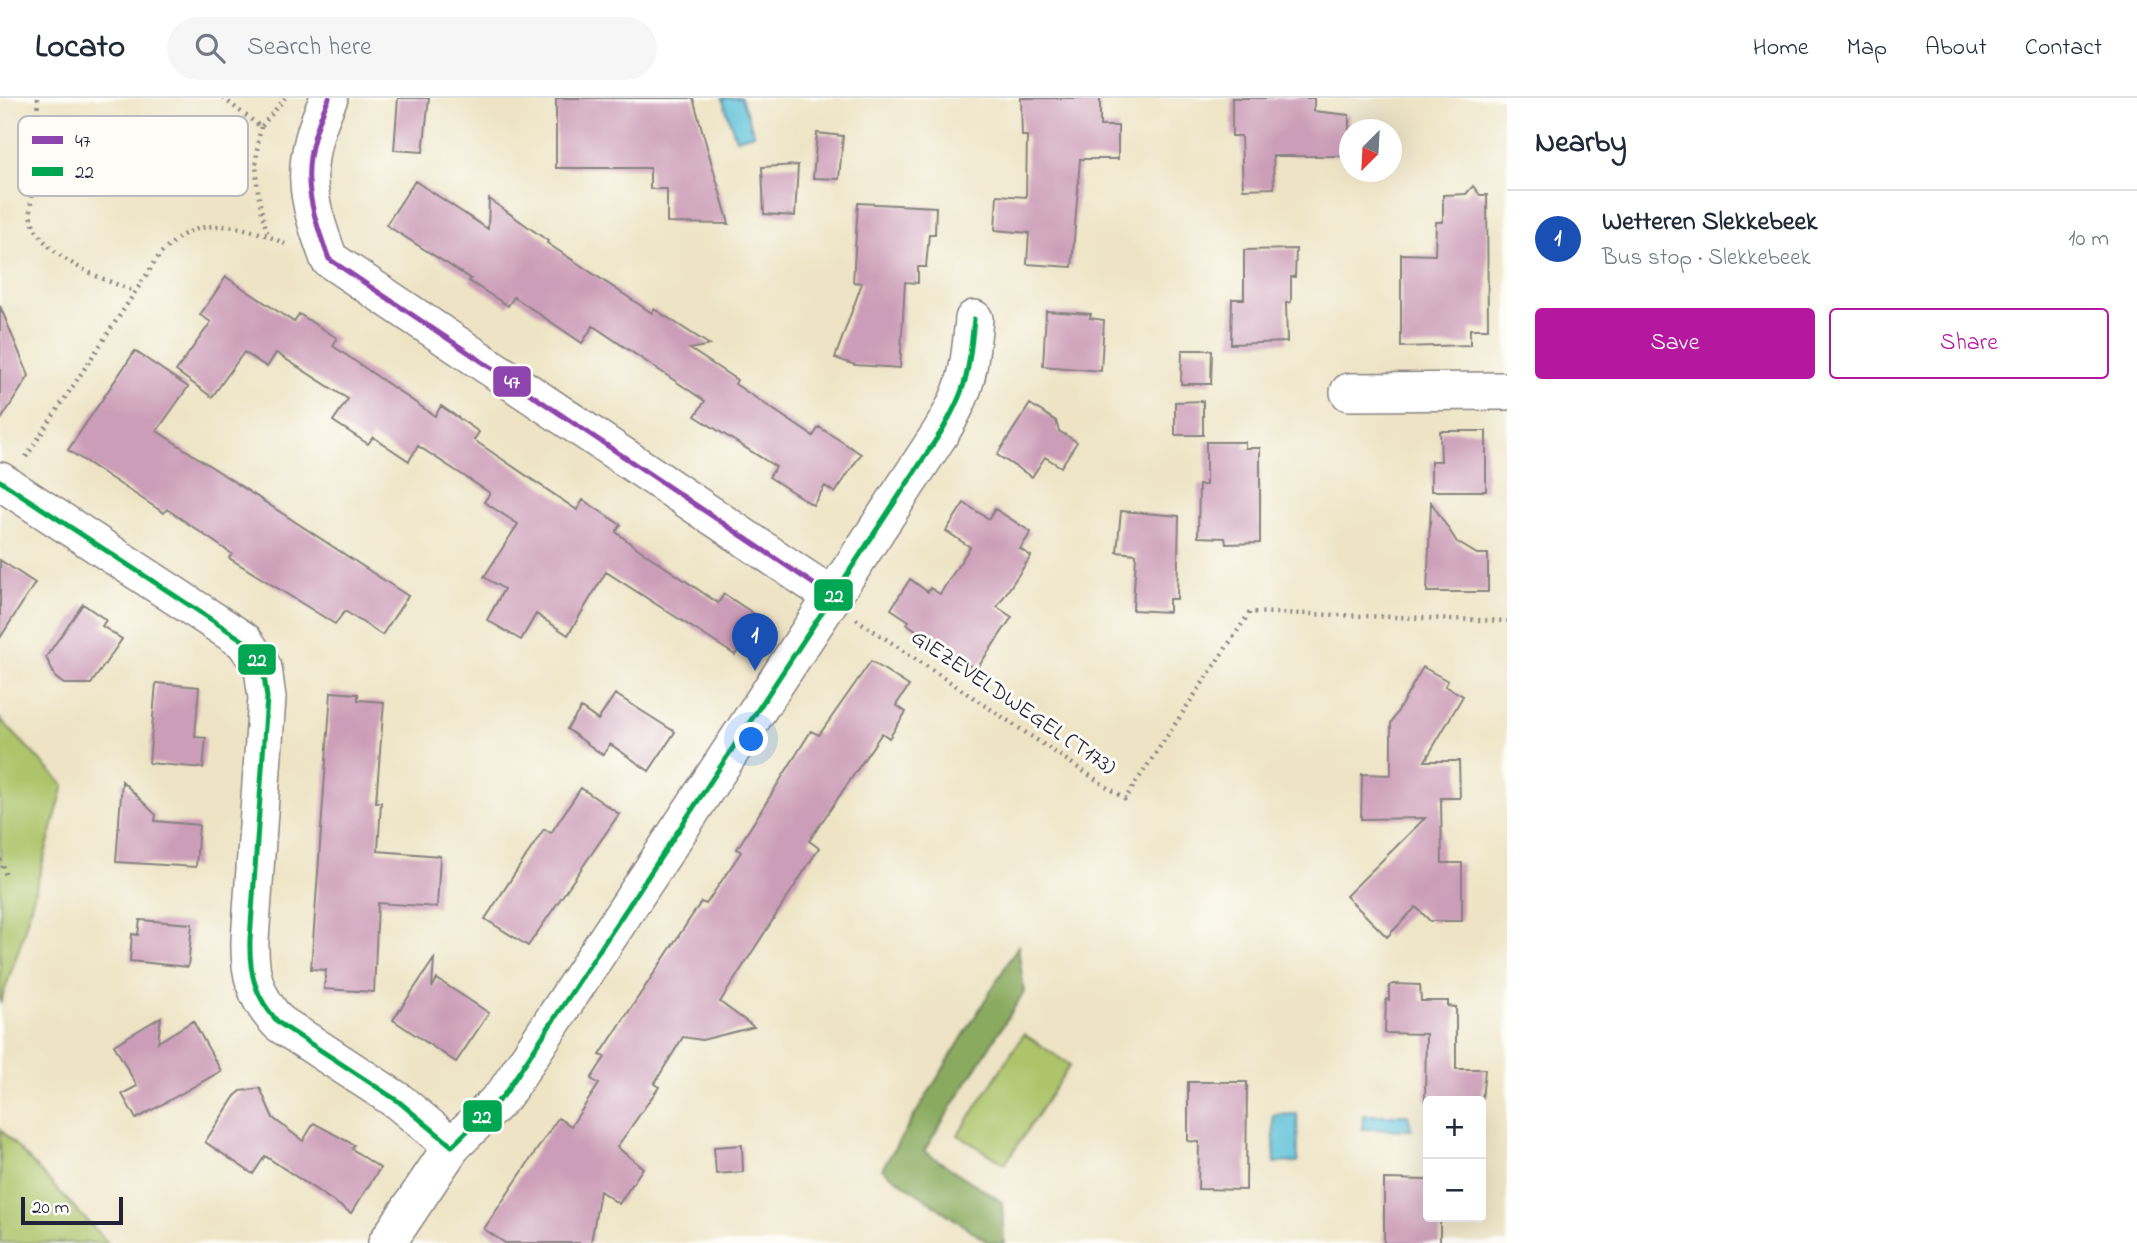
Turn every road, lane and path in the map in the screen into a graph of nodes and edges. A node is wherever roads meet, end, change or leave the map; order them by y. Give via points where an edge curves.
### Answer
1 (38, 98) edge
2 (223, 98) edge
3 (285, 98) edge
4 (329, 98) edge
5 (37, 116) edge
6 (247, 116) edge
7 (248, 117) edge
8 (261, 127) junction
9 (31, 196) edge
10 (268, 235) junction
11 (329, 259) junction
12 (134, 292) junction
13 (974, 319) dead end
14 (1507, 391) edge
15 (1349, 392) dead end
16 (4, 483) edge
17 (833, 597) junction
18 (1507, 621) edge
19 (0, 859) edge
20 (6, 876) dead end
21 (452, 1146) junction
22 (387, 1243) edge

1 - 5 path
2 - 6 path
3 - 8 path
4 - 11 street via 318,121 308,169 311,211
7 - 8 path
8 - 10 path via 256,177
9 - 12 path via 35,233 98,278
10 - 11 path via 300,252
10 - 12 path via 215,226 184,234 161,253
11 - 17 street
12 - 16 path
13 - 17 street via 970,369 961,398
14 - 15 street
16 - 21 street via 244,641 263,668 267,698 250,940 252,979 279,1023 398,1101
17 - 18 path, GIEZEVELDWEGEL (T173) via 854,617 1125,799 1250,612
17 - 21 street via 504,1095
19 - 20 path
21 - 22 street

